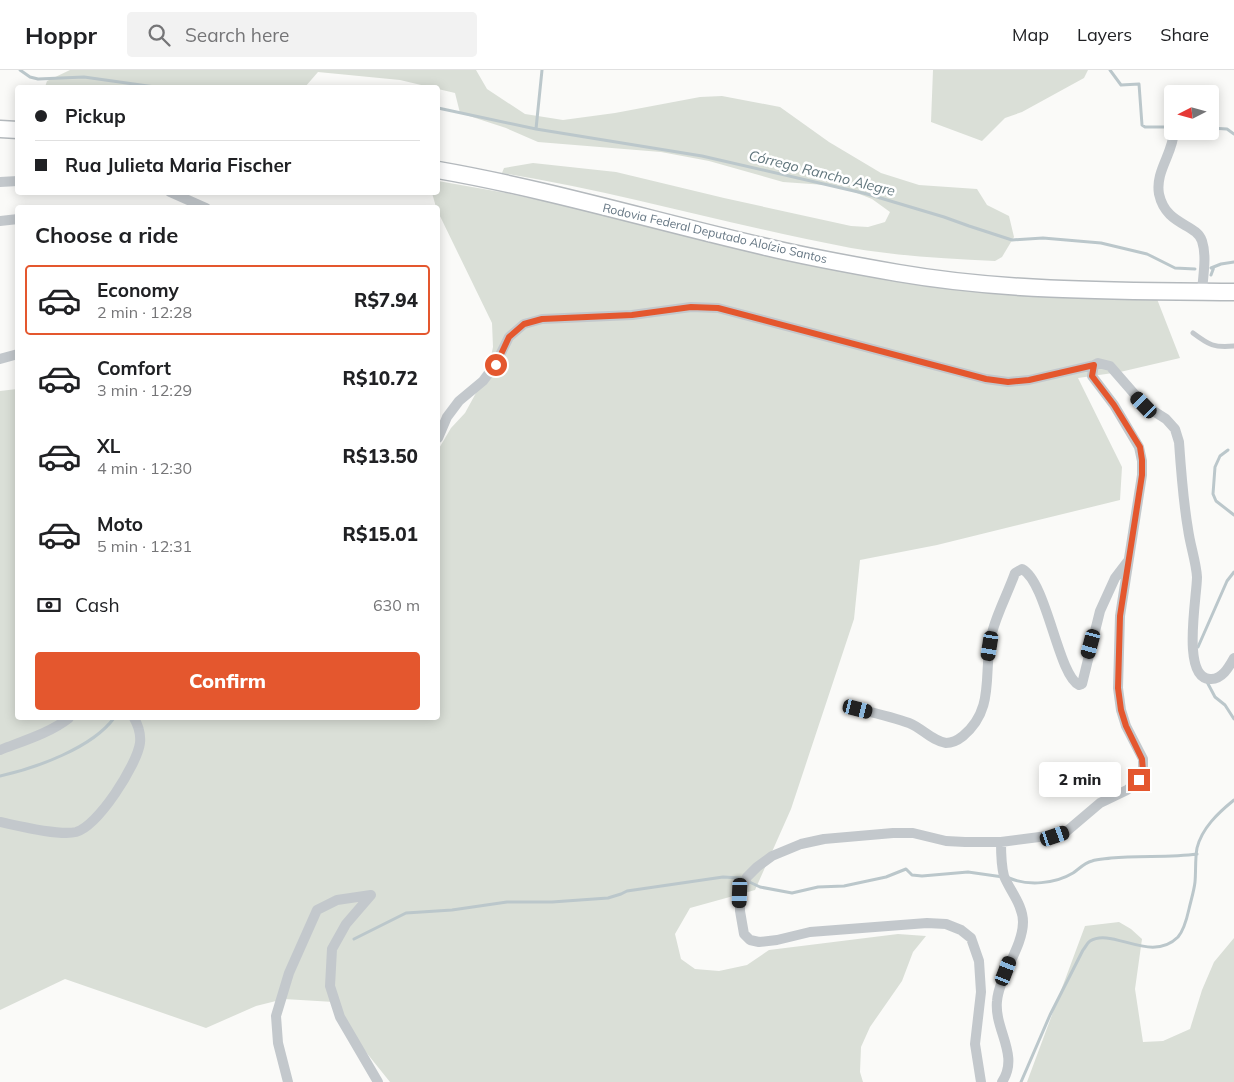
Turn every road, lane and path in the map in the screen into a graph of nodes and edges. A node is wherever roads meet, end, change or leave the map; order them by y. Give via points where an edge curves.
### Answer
1 (0, 129) edge
2 (15, 130) edge
3 (1172, 140) edge
4 (440, 170) edge
5 (15, 180) edge
6 (0, 182) edge
7 (177, 195) edge
8 (199, 205) edge
9 (15, 219) edge
10 (0, 221) edge
11 (1202, 292) junction
12 (1234, 292) edge
13 (1193, 332) dead end
14 (1234, 346) edge
15 (15, 355) edge
16 (0, 359) edge
17 (1094, 365) junction
18 (440, 434) edge
19 (1130, 558) junction
20 (1234, 658) edge
21 (858, 709) dead end
22 (66, 720) edge
23 (135, 720) edge
24 (0, 750) edge
25 (0, 822) edge
26 (1001, 842) junction
27 (288, 1082) edge
28 (378, 1082) edge
29 (981, 1082) edge
30 (1002, 1082) edge

1 - 2 highway
3 - 11 street via 1159,180 1159,192 1169,215 1199,235 1202,241
4 - 11 highway, Rodovia Federal Deputado Aloízio Santos via 763,246 900,273 984,284
5 - 6 street
7 - 8 street
9 - 10 street
11 - 12 highway, Rodovia Federal Deputado Aloízio Santos
13 - 14 lane via 1214,346
15 - 16 street
17 - 18 street via 1029,380 986,379 718,308 691,307 632,315 542,319 524,324 509,337 496,365 459,401
17 - 19 street via 1092,376 1140,447 1142,475
17 - 20 street via 1110,366 1144,405 1175,429 1197,577 1192,640 1196,669 1201,676 1215,679 1224,674
19 - 21 street via 1107,592 1082,684 1074,681 1064,662 1036,587 1030,574 1022,569 1015,573 992,634 988,688 982,710 965,734 947,743 936,740 910,723
19 - 26 street via 1120,616 1118,688 1126,726 1142,759 1143,771 1139,780 1128,790 1100,803 1067,831 1055,836
22 - 24 street
23 - 25 street via 141,740 137,756 125,778 88,825 67,833
26 - 29 street via 946,841 913,832 824,839 772,856 747,877 740,893 744,934 759,942 810,932 927,923 946,924 961,930 971,938 979,961 981,992 975,1044
26 - 30 street via 1004,876 1023,922 997,1000 996,1014 1008,1059 1008,1072
27 - 28 street via 278,1044 276,1016 289,974 313,919 317,910 337,900 371,895 346,924 332,949 330,986 340,1017

